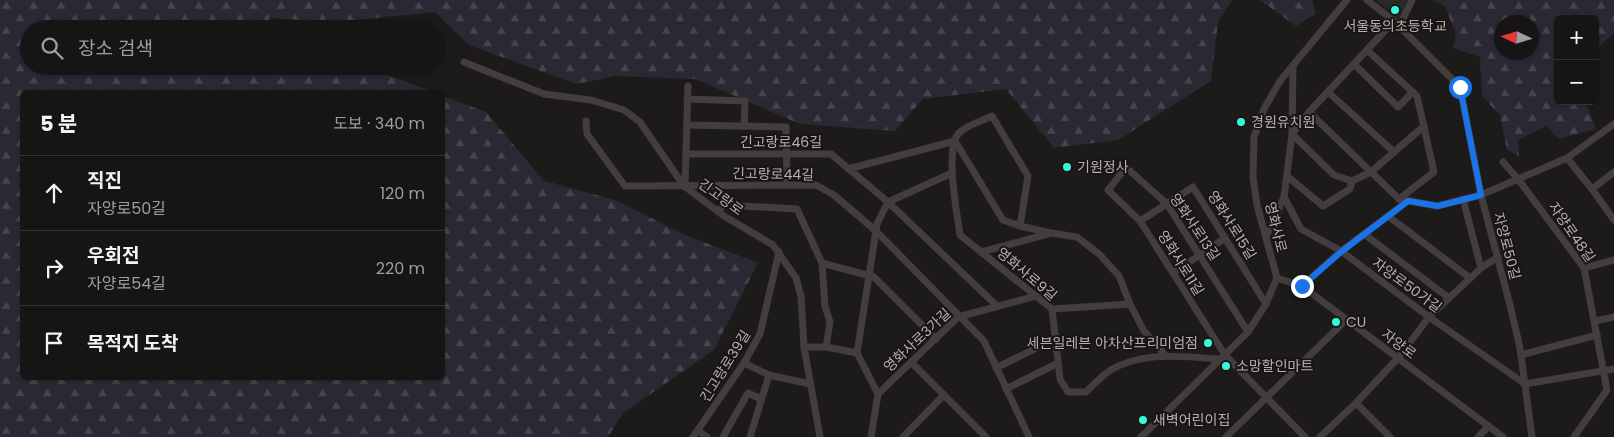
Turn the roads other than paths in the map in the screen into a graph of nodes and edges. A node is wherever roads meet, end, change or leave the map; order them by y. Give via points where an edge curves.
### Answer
1 (1347, 0) edge
2 (1367, 0) edge
3 (1412, 0) edge
4 (1396, 24) junction
5 (1367, 50) junction
6 (464, 62) dead end
7 (1354, 64) junction
8 (1293, 66) junction
9 (688, 86) dead end
10 (1328, 92) junction
11 (1413, 92) junction
12 (687, 99) junction
13 (1309, 112) junction
14 (586, 121) dead end
15 (1614, 124) edge
16 (687, 125) junction
17 (744, 126) junction
18 (1424, 126) junction
19 (1292, 134) junction
20 (955, 141) junction
21 (1394, 152) junction
22 (686, 154) junction
23 (786, 154) junction
24 (1567, 158) junction
25 (1503, 162) dead end
26 (848, 169) junction
27 (1372, 172) junction
28 (1614, 172) edge
29 (952, 173) junction
30 (1287, 176) junction
31 (1518, 179) junction
32 (1352, 181) junction
33 (787, 185) junction
34 (684, 186) junction
35 (1592, 189) junction
36 (1108, 190) joint
37 (1481, 195) junction
38 (1284, 198) junction
39 (1399, 199) junction
40 (1463, 199) junction
41 (1408, 201) junction
42 (888, 202) junction
43 (1167, 204) junction
44 (717, 211) junction
45 (1388, 216) junction
46 (1614, 220) edge
47 (1140, 221) junction
48 (1020, 226) junction
49 (876, 231) junction
50 (1051, 233) junction
51 (1364, 234) junction
52 (1266, 237) junction
53 (1225, 238) junction
54 (779, 252) junction
55 (981, 252) junction
56 (1341, 252) junction
57 (1199, 255) junction
58 (1498, 257) junction
59 (1614, 260) edge
60 (822, 263) junction
61 (1481, 268) junction
62 (1584, 268) junction
63 (1172, 272) junction
64 (868, 274) junction
65 (1277, 278) junction
66 (1470, 278) junction
67 (1302, 286) junction
68 (1036, 296) junction
69 (1449, 298) junction
70 (1130, 304) junction
71 (1266, 304) junction
72 (997, 306) junction
73 (1052, 309) junction
74 (958, 317) junction
75 (1429, 317) junction
76 (1614, 317) edge
77 (1346, 320) junction
78 (1594, 321) junction
79 (1248, 332) junction
80 (1597, 334) junction
81 (936, 339) junction
82 (1055, 339) junction
83 (804, 347) junction
84 (826, 348) junction
85 (856, 353) junction
86 (1165, 355) junction
87 (1521, 355) junction
88 (1223, 357) junction
89 (1398, 358) junction
90 (912, 362) junction
91 (744, 363) junction
92 (1058, 363) junction
93 (996, 368) junction
94 (1614, 369) edge
95 (1604, 370) junction
96 (769, 375) junction
97 (810, 384) junction
98 (1524, 384) junction
99 (1006, 389) junction
100 (878, 394) junction
101 (944, 395) junction
102 (1266, 397) junction
103 (761, 399) junction
104 (1356, 402) junction
105 (1489, 426) junction
106 (695, 434) edge
107 (906, 436) edge
108 (1144, 436) edge
109 (707, 437) edge
110 (723, 437) edge
111 (750, 437) edge
112 (820, 437) edge
113 (871, 437) edge
114 (986, 437) edge
115 (1029, 437) edge
116 (1131, 437) edge
117 (1226, 437) edge
118 (1305, 437) edge
119 (1320, 437) edge
120 (1390, 437) edge
121 (1478, 437) edge
122 (1503, 437) edge
123 (1532, 437) edge
124 (1574, 437) edge

1 - 8 street, 영화사로
2 - 4 street
3 - 4 street
4 - 5 street
4 - 37 street, 자양로50길 via 1460,87
5 - 7 street
5 - 11 street
6 - 34 street, 긴고랑로 via 544,94 591,100 624,110 640,122
7 - 10 street
7 - 11 street via 1398,107
8 - 19 street
8 - 52 street, 영화사로 via 1264,109 1254,137 1253,177
9 - 12 street
10 - 13 street
10 - 21 street
11 - 18 street via 1417,96
12 - 16 street
12 - 17 street via 744,101
13 - 19 street
13 - 27 street
14 - 34 street, 긴고랑로44길 via 587,134 625,186
15 - 24 street
16 - 17 street
16 - 22 street
17 - 23 street via 786,127
18 - 21 street
18 - 39 street via 1434,172
19 - 30 street
19 - 32 street via 1334,175
20 - 26 street
20 - 29 street, 영화사로9길
20 - 48 street via 1003,220
20 - 48 street via 959,132 992,116 1028,176
21 - 27 street
22 - 23 street, 긴고랑로46길
22 - 34 street
23 - 26 street, 긴고랑로46길 via 831,154
23 - 33 street
24 - 31 street
24 - 35 street
25 - 31 street, 자양로48길
26 - 42 street, 긴고랑로46길
27 - 32 street
27 - 39 street
28 - 35 street
29 - 42 street
29 - 55 street, 영화사로9길 via 960,235
30 - 32 street via 1323,206 1350,189
30 - 38 street
31 - 37 street
31 - 62 street, 자양로48길
33 - 34 street, 긴고랑로44길
33 - 49 street, 긴고랑로44길 via 816,185 834,195
34 - 44 street, 긴고랑로
35 - 46 street
36 - 43 street, 영화사로13길 via 1124,170 1129,170
36 - 47 street, 영화사로11길
37 - 40 street
37 - 58 street, 자양로50길
38 - 52 street
38 - 56 street, 자양로50가길 via 1301,230
39 - 41 street
40 - 41 street via 1438,206
40 - 61 street
41 - 45 street
42 - 49 street via 876,224
42 - 72 street, 긴고랑로46길
43 - 47 street, 영화사로15길
43 - 53 street, 영화사로15길 via 1194,187
43 - 57 street, 영화사로13길
44 - 54 street, 긴고랑로 via 773,245
44 - 60 street via 725,204 797,209
45 - 51 street
45 - 66 street
47 - 63 street, 영화사로11길
48 - 50 street
49 - 64 street
49 - 74 street, 긴고랑로44길
50 - 55 street, 영화사로9길
50 - 70 street via 1077,236 1099,254 1118,276
51 - 56 street
51 - 69 street
52 - 65 street, 영화사로
53 - 57 street
53 - 71 street, 영화사로15길
54 - 83 street, 긴고랑로 via 796,278 801,296
54 - 91 street, 긴고랑로39길 via 760,334
55 - 68 street, 영화사로9길
56 - 67 street
56 - 75 street, 자양로50가길
57 - 63 street
57 - 79 street, 영화사로13길
58 - 61 street
58 - 87 street, 자양로50길
59 - 62 street
60 - 64 street
60 - 84 street via 825,306 830,322
61 - 66 street
62 - 78 street, 자양로48길
63 - 88 street, 영화사로11길
64 - 81 street
64 - 85 street
65 - 67 street, 자양로
65 - 71 street
66 - 69 street
67 - 77 street, 자양로
68 - 72 street, 영화사로3가길
68 - 73 street, 영화사로9길
69 - 75 street
70 - 73 street
70 - 86 street via 1144,331
71 - 79 street
72 - 74 street, 영화사로3가길
73 - 82 street, 영화사로9길
74 - 81 street, 영화사로3가길
74 - 93 street, 긴고랑로44길 via 984,341
75 - 89 street
75 - 98 street, 자양로50가길
76 - 78 street
77 - 89 street, 자양로
77 - 102 street
78 - 80 street, 자양로48길
79 - 88 street
80 - 87 street
80 - 95 street, 자양로48길
81 - 90 street, 영화사로3가길
82 - 92 street, 영화사로9길
82 - 93 street
83 - 84 street
83 - 97 street, 긴고랑로
84 - 85 street
85 - 100 street
86 - 88 street, 영화사로9길
86 - 92 street, 영화사로9길 via 1132,361 1109,372 1086,392 1068,392 1060,379
87 - 98 street, 자양로50길
88 - 102 street, 영화사로11길
88 - 108 street
89 - 104 street
89 - 105 street, 자양로
90 - 100 street, 영화사로3가길
90 - 101 street
91 - 96 street
91 - 106 street, 긴고랑로39길
92 - 99 street
93 - 99 street, 긴고랑로44길
94 - 95 street
95 - 98 street
95 - 124 street, 자양로48길 via 1607,390
96 - 97 street
96 - 103 street
97 - 112 street, 긴고랑로
98 - 123 street, 자양로50길
99 - 115 street, 긴고랑로44길
100 - 113 street
101 - 107 street
101 - 114 street
102 - 117 street
102 - 118 street, 영화사로11길
103 - 110 street via 748,393
103 - 111 street
104 - 119 street
104 - 120 street
105 - 121 street
105 - 122 street, 자양로
106 - 109 street, 긴고랑로39길
108 - 116 street

